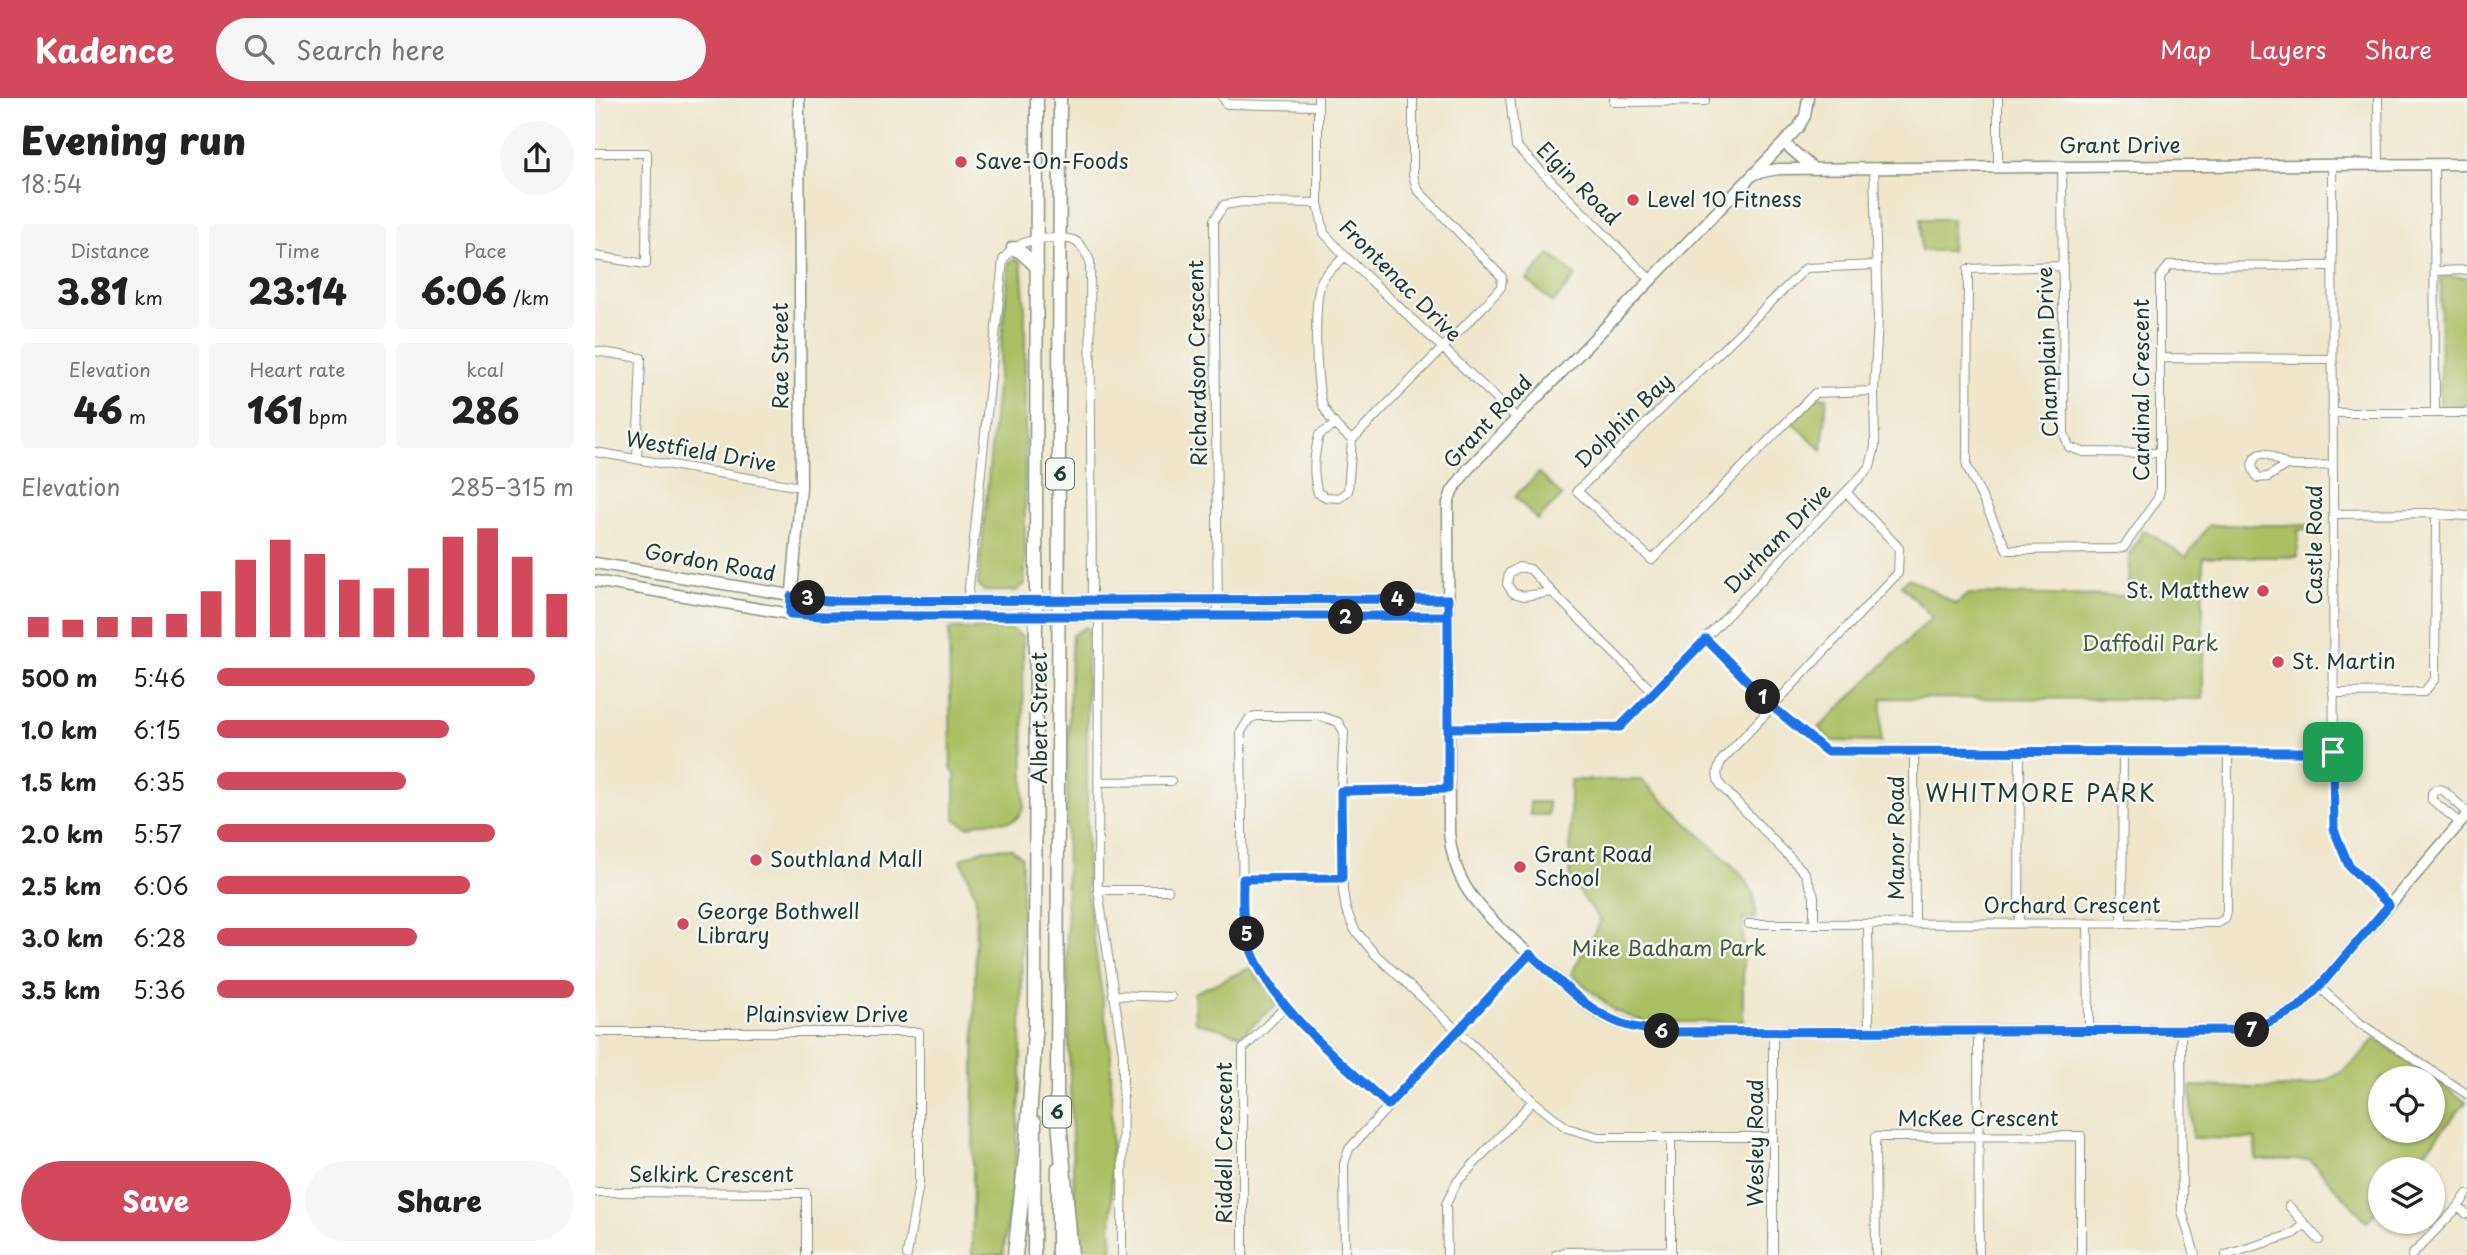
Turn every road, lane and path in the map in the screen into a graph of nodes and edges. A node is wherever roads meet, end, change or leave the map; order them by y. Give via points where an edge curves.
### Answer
1 (799, 98) edge
2 (1037, 98) edge
3 (1060, 98) edge
4 (1223, 98) edge
5 (1413, 98) edge
6 (1510, 98) edge
7 (1614, 98) edge
8 (1705, 98) edge
9 (1808, 98) edge
10 (1999, 98) edge
11 (2378, 98) edge
12 (1317, 102) edge
13 (1784, 143) junction
14 (595, 153) edge
15 (2332, 164) junction
16 (2379, 164) junction
17 (2434, 164) junction
18 (2467, 164) edge
19 (2062, 165) junction
20 (1998, 166) junction
21 (1874, 168) junction
22 (1814, 169) junction
23 (1752, 174) junction
24 (1318, 203) junction
25 (1060, 238) junction
26 (1037, 239) junction
27 (1013, 248) junction
28 (595, 256) edge
29 (1345, 256) junction
30 (1877, 265) junction
31 (2063, 266) junction
32 (2333, 266) junction
33 (1037, 267) junction
34 (2467, 270) edge
35 (2435, 271) junction
36 (1651, 280) junction
37 (1443, 349) junction
38 (595, 351) edge
39 (2160, 358) junction
40 (2332, 359) junction
41 (1874, 391) junction
42 (2333, 413) junction
43 (2435, 413) junction
44 (2467, 413) edge
45 (1518, 419) junction
46 (1335, 425) junction
47 (1352, 440) junction
48 (595, 452) edge
49 (2159, 453) junction
50 (637, 458) junction
51 (2286, 465) dead end
52 (2332, 465) junction
53 (801, 487) junction
54 (1847, 493) junction
55 (2436, 513) junction
56 (2333, 514) junction
57 (2467, 516) edge
58 (595, 563) edge
59 (612, 566) junction
60 (595, 576) edge
61 (595, 581) edge
62 (1552, 592) junction
63 (791, 596) junction
64 (1448, 599) junction
65 (967, 600) junction
66 (1036, 600) junction
67 (1060, 600) junction
68 (1092, 600) junction
69 (1336, 600) junction
70 (1219, 601) junction
71 (790, 614) junction
72 (1036, 616) junction
73 (1060, 616) junction
74 (1098, 616) junction
75 (1448, 616) junction
76 (966, 617) junction
77 (1219, 617) junction
78 (1336, 617) junction
79 (1706, 639) junction
80 (2333, 693) junction
81 (1654, 694) junction
82 (1773, 707) junction
83 (1449, 728) junction
84 (1914, 751) junction
85 (2020, 751) junction
86 (2228, 751) junction
87 (2123, 752) junction
88 (2333, 752) junction
89 (1171, 781) dead end
90 (1098, 782) junction
91 (1448, 789) junction
92 (1341, 791) junction
93 (2465, 817) edge
94 (1342, 878) junction
95 (1243, 879) junction
96 (1098, 890) junction
97 (1168, 890) dead end
98 (2389, 905) junction
99 (2088, 923) junction
100 (2122, 923) junction
101 (1749, 924) dead end
102 (1814, 924) junction
103 (1915, 924) junction
104 (2019, 924) junction
105 (1868, 925) junction
106 (1530, 954) junction
107 (2319, 987) junction
108 (1113, 995) junction
109 (1171, 997) dead end
110 (1285, 1007) junction
111 (1868, 1030) junction
112 (1978, 1030) junction
113 (2089, 1030) junction
114 (2181, 1030) junction
115 (1458, 1031) junction
116 (1773, 1031) junction
117 (595, 1032) edge
118 (1035, 1033) junction
119 (2467, 1094) edge
120 (1057, 1099) junction
121 (1532, 1101) junction
122 (1388, 1105) junction
123 (1671, 1137) junction
124 (1773, 1137) junction
125 (1978, 1137) junction
126 (595, 1192) edge
127 (2467, 1194) edge
128 (2289, 1206) dead end
129 (2458, 1207) junction
130 (2467, 1214) edge
131 (2305, 1224) junction
132 (2319, 1240) dead end
133 (1671, 1253) edge
134 (806, 1255) edge
135 (907, 1255) edge
136 (1015, 1255) edge
137 (1034, 1255) edge
138 (1058, 1255) edge
139 (1071, 1255) edge
140 (1122, 1255) edge
141 (1243, 1255) edge
142 (1345, 1255) edge
143 (1447, 1255) edge
144 (1556, 1255) edge
145 (1773, 1255) edge
146 (1876, 1255) edge
147 (1979, 1255) edge
148 (2081, 1255) edge
149 (2195, 1255) edge
150 (2226, 1255) edge
151 (2411, 1255) edge

1 - 53 street, Rae Street
2 - 26 main road, Albert Street / 6
3 - 25 main road, Albert Street / 6
4 - 12 street via 1227,104
5 - 37 street via 1417,189 1502,277 1501,287
6 - 36 street, Elgin Road via 1516,146
7 - 8 street via 1614,102
9 - 13 street, Grant Road via 1805,116
10 - 20 street
11 - 16 street
12 - 24 street, Frontenac Drive
13 - 22 street
13 - 23 street, Grant Road
14 - 28 street via 647,153 646,264
15 - 16 street, Grant Drive
15 - 19 street, Grant Drive
15 - 32 street, Castle Road
16 - 17 street, Grant Drive
17 - 18 street, Grant Drive
17 - 35 street
19 - 20 street, Grant Drive
19 - 31 street, Champlain Drive
20 - 21 street, Grant Drive
21 - 22 street, Grant Drive
21 - 30 street, Durham Drive
22 - 23 street, Grant Drive via 1769,169
23 - 36 street, Grant Road
24 - 29 street, Frontenac Drive via 1324,233
24 - 70 street, Richardson Crescent via 1242,202 1224,205 1214,220
25 - 26 street
25 - 67 main road, Albert Street / 6
25 - 68 street via 1074,240 1090,261
26 - 27 street
26 - 33 main road, Albert Street / 6
27 - 33 main road
27 - 65 street via 1003,260
29 - 37 street, Frontenac Drive
29 - 46 street via 1322,280 1317,299 1318,392
30 - 41 street, Durham Drive
30 - 41 street, Dolphin Bay via 1806,268 1577,491 1652,560 1815,393
31 - 49 street, Champlain Drive via 2064,433 2069,447 2083,452
31 - 49 street, Cardinal Crescent via 1968,269 1967,466 2007,550 2124,547 2158,498
32 - 39 street, Cardinal Crescent via 2170,265 2160,277
32 - 40 street, Castle Road
33 - 66 main road, Albert Street / 6
34 - 35 street
35 - 43 street
36 - 45 street, Grant Road
37 - 45 street, Frontenac Drive
37 - 47 street
38 - 50 street via 641,358
39 - 40 street
39 - 49 street, Cardinal Crescent
40 - 42 street, Castle Road
41 - 54 street, Durham Drive via 1875,446 1870,467
42 - 43 street
42 - 52 street, Castle Road
43 - 44 street
45 - 64 street, Grant Road via 1452,491 1448,503
46 - 47 street
46 - 47 street via 1319,435 1313,478 1318,493 1339,498 1347,491
48 - 50 street, Westfield Drive
50 - 53 street, Westfield Drive
51 - 52 street
52 - 56 street, Castle Road
53 - 63 street, Rae Street
54 - 79 street, Durham Drive
54 - 82 street via 1899,548 1898,573
55 - 56 street
55 - 57 street
55 - 80 street via 2435,679 2424,692
56 - 80 street, Castle Road
58 - 59 street, Gordon Road
59 - 60 street
59 - 63 street, Gordon Road
61 - 71 street, Gordon Road
62 - 62 street via 1530,569 1519,567 1509,573 1507,584 1513,593
62 - 81 street
63 - 65 street, Gordon Road via 827,601
63 - 71 street, Rae Street
64 - 69 street, Gordon Road
64 - 75 street, Grant Road
65 - 66 street, Gordon Road
65 - 76 street
66 - 67 street, Gordon Road
66 - 72 main road, Albert Street / 6
67 - 68 street, Gordon Road
67 - 73 main road, Albert Street / 6
68 - 70 street, Gordon Road
69 - 70 street, Gordon Road
69 - 78 street
70 - 77 street, Richardson Crescent
71 - 76 street, Gordon Road
72 - 73 street, Gordon Road
72 - 76 street, Gordon Road
72 - 118 main road, Albert Street / 6
73 - 74 street, Gordon Road
73 - 120 main road, Albert Street / 6
74 - 77 street, Gordon Road
74 - 90 street
75 - 78 street, Gordon Road
75 - 83 street, Grant Road
77 - 78 street, Gordon Road
79 - 81 street, Durham Drive
79 - 82 street
80 - 88 street, Castle Road
81 - 83 street, Durham Drive via 1620,727
82 - 84 street via 1826,751
82 - 102 street via 1722,760 1717,778 1805,873 1814,896
83 - 91 street, Grant Road
84 - 85 street
84 - 103 street, Manor Road
85 - 87 street
85 - 104 street
86 - 87 street
86 - 88 street
86 - 100 street, Orchard Crescent via 2225,919 2218,923
87 - 100 street
88 - 98 street, Castle Road via 2334,830 2349,866
89 - 90 street
90 - 96 street
91 - 92 street
91 - 106 street, Grant Road via 1451,854 1465,887
92 - 94 street
92 - 95 street via 1344,732 1338,722 1320,716 1248,719 1241,732
93 - 98 street, Grant Road
94 - 95 street
94 - 115 street via 1346,910 1355,930
95 - 110 street via 1244,923 1252,951 1262,975
96 - 97 street
96 - 108 street
98 - 107 street, Grant Road
99 - 100 street, Orchard Crescent
99 - 104 street, Orchard Crescent
99 - 113 street
101 - 102 street, Orchard Crescent
102 - 105 street, Orchard Crescent
103 - 104 street, Orchard Crescent
103 - 105 street, Orchard Crescent
105 - 111 street
106 - 115 street
106 - 116 street, Grant Road via 1580,999 1620,1023 1668,1032
107 - 114 street, Grant Road via 2298,1008 2252,1030
107 - 119 street via 2361,1024
108 - 109 street
108 - 140 street via 1123,1053
110 - 122 street
110 - 141 street, Riddell Crescent via 1243,1049
111 - 112 street, Grant Road
111 - 116 street, Grant Road
112 - 113 street, Grant Road
112 - 125 street
113 - 114 street, Grant Road
114 - 149 street via 2182,1211
115 - 121 street
115 - 122 street
116 - 124 street, Wesley Road
117 - 135 street, Plainsview Drive via 919,1032 919,1183
118 - 136 highway
118 - 137 main road, Albert Street / 6
120 - 138 main road, Albert Street / 6
120 - 139 highway
121 - 123 street via 1583,1135
121 - 143 street via 1457,1182 1446,1204
122 - 142 street via 1346,1156
123 - 124 street
123 - 133 street
124 - 145 street, Wesley Road
125 - 146 street, McKee Crescent via 1875,1137
125 - 147 street
125 - 148 street, McKee Crescent via 2081,1136
126 - 134 street, Selkirk Crescent via 806,1193
127 - 129 street
128 - 131 street
129 - 130 street
129 - 151 street
131 - 132 street
131 - 150 street via 2293,1234
133 - 144 street

